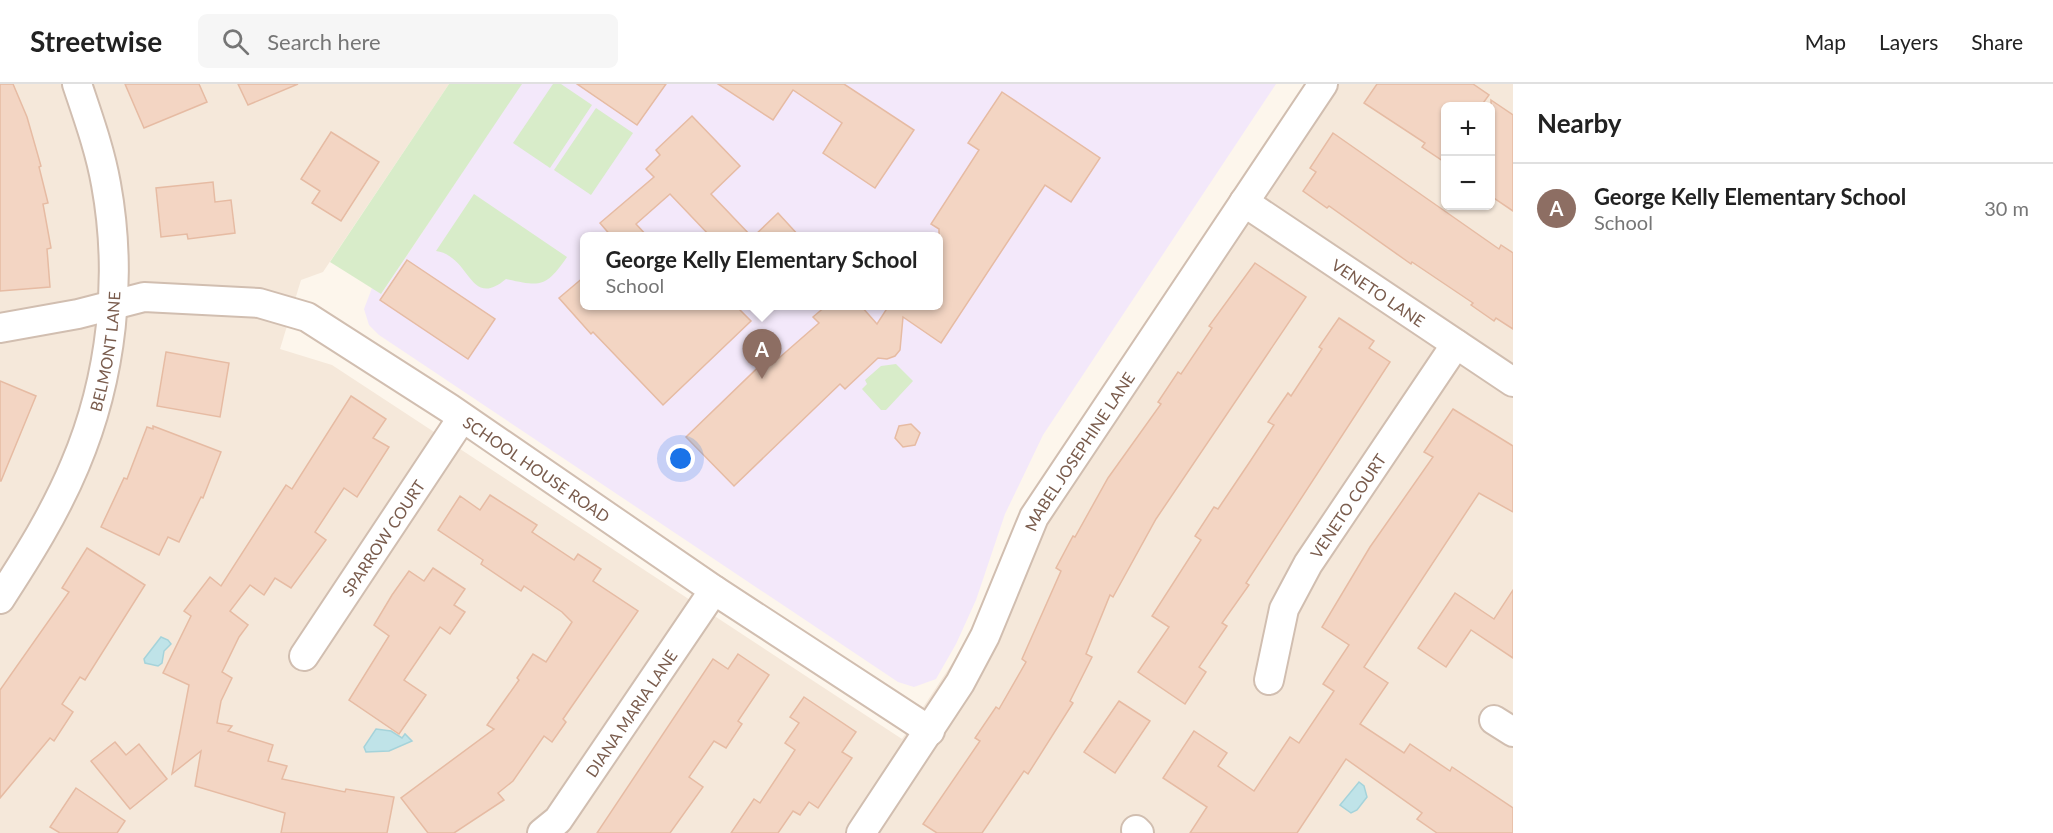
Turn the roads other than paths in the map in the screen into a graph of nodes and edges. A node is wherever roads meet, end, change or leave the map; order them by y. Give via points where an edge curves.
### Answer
1 (77, 84) edge
2 (1323, 84) edge
3 (1244, 202) junction
4 (113, 303) junction
5 (0, 328) edge
6 (1456, 344) junction
7 (1513, 382) edge
8 (462, 418) junction
9 (714, 590) junction
10 (0, 599) edge
11 (304, 656) dead end
12 (1269, 680) dead end
13 (930, 731) junction
14 (542, 833) edge
15 (861, 833) edge

1 - 4 street, BELMONT LANE via 106,184
2 - 3 street, MABEL JOSEPHINE LANE
3 - 6 street, VENETO LANE
3 - 13 street, MABEL JOSEPHINE LANE via 1034,517 985,636
4 - 5 street, SCHOOL HOUSE ROAD via 78,314
4 - 8 street, SCHOOL HOUSE ROAD via 144,297 191,298 260,303 292,312 328,329
4 - 10 street, BELMONT LANE via 101,384 76,464 43,531
6 - 7 street, VENETO LANE
6 - 12 street, VENETO COURT via 1308,564 1284,609
8 - 9 street, SCHOOL HOUSE ROAD
8 - 11 street, SPARROW COURT
9 - 13 street, SCHOOL HOUSE ROAD
9 - 14 street, DIANA MARIA LANE via 558,820
13 - 15 street, MABEL JOSEPHINE LANE

